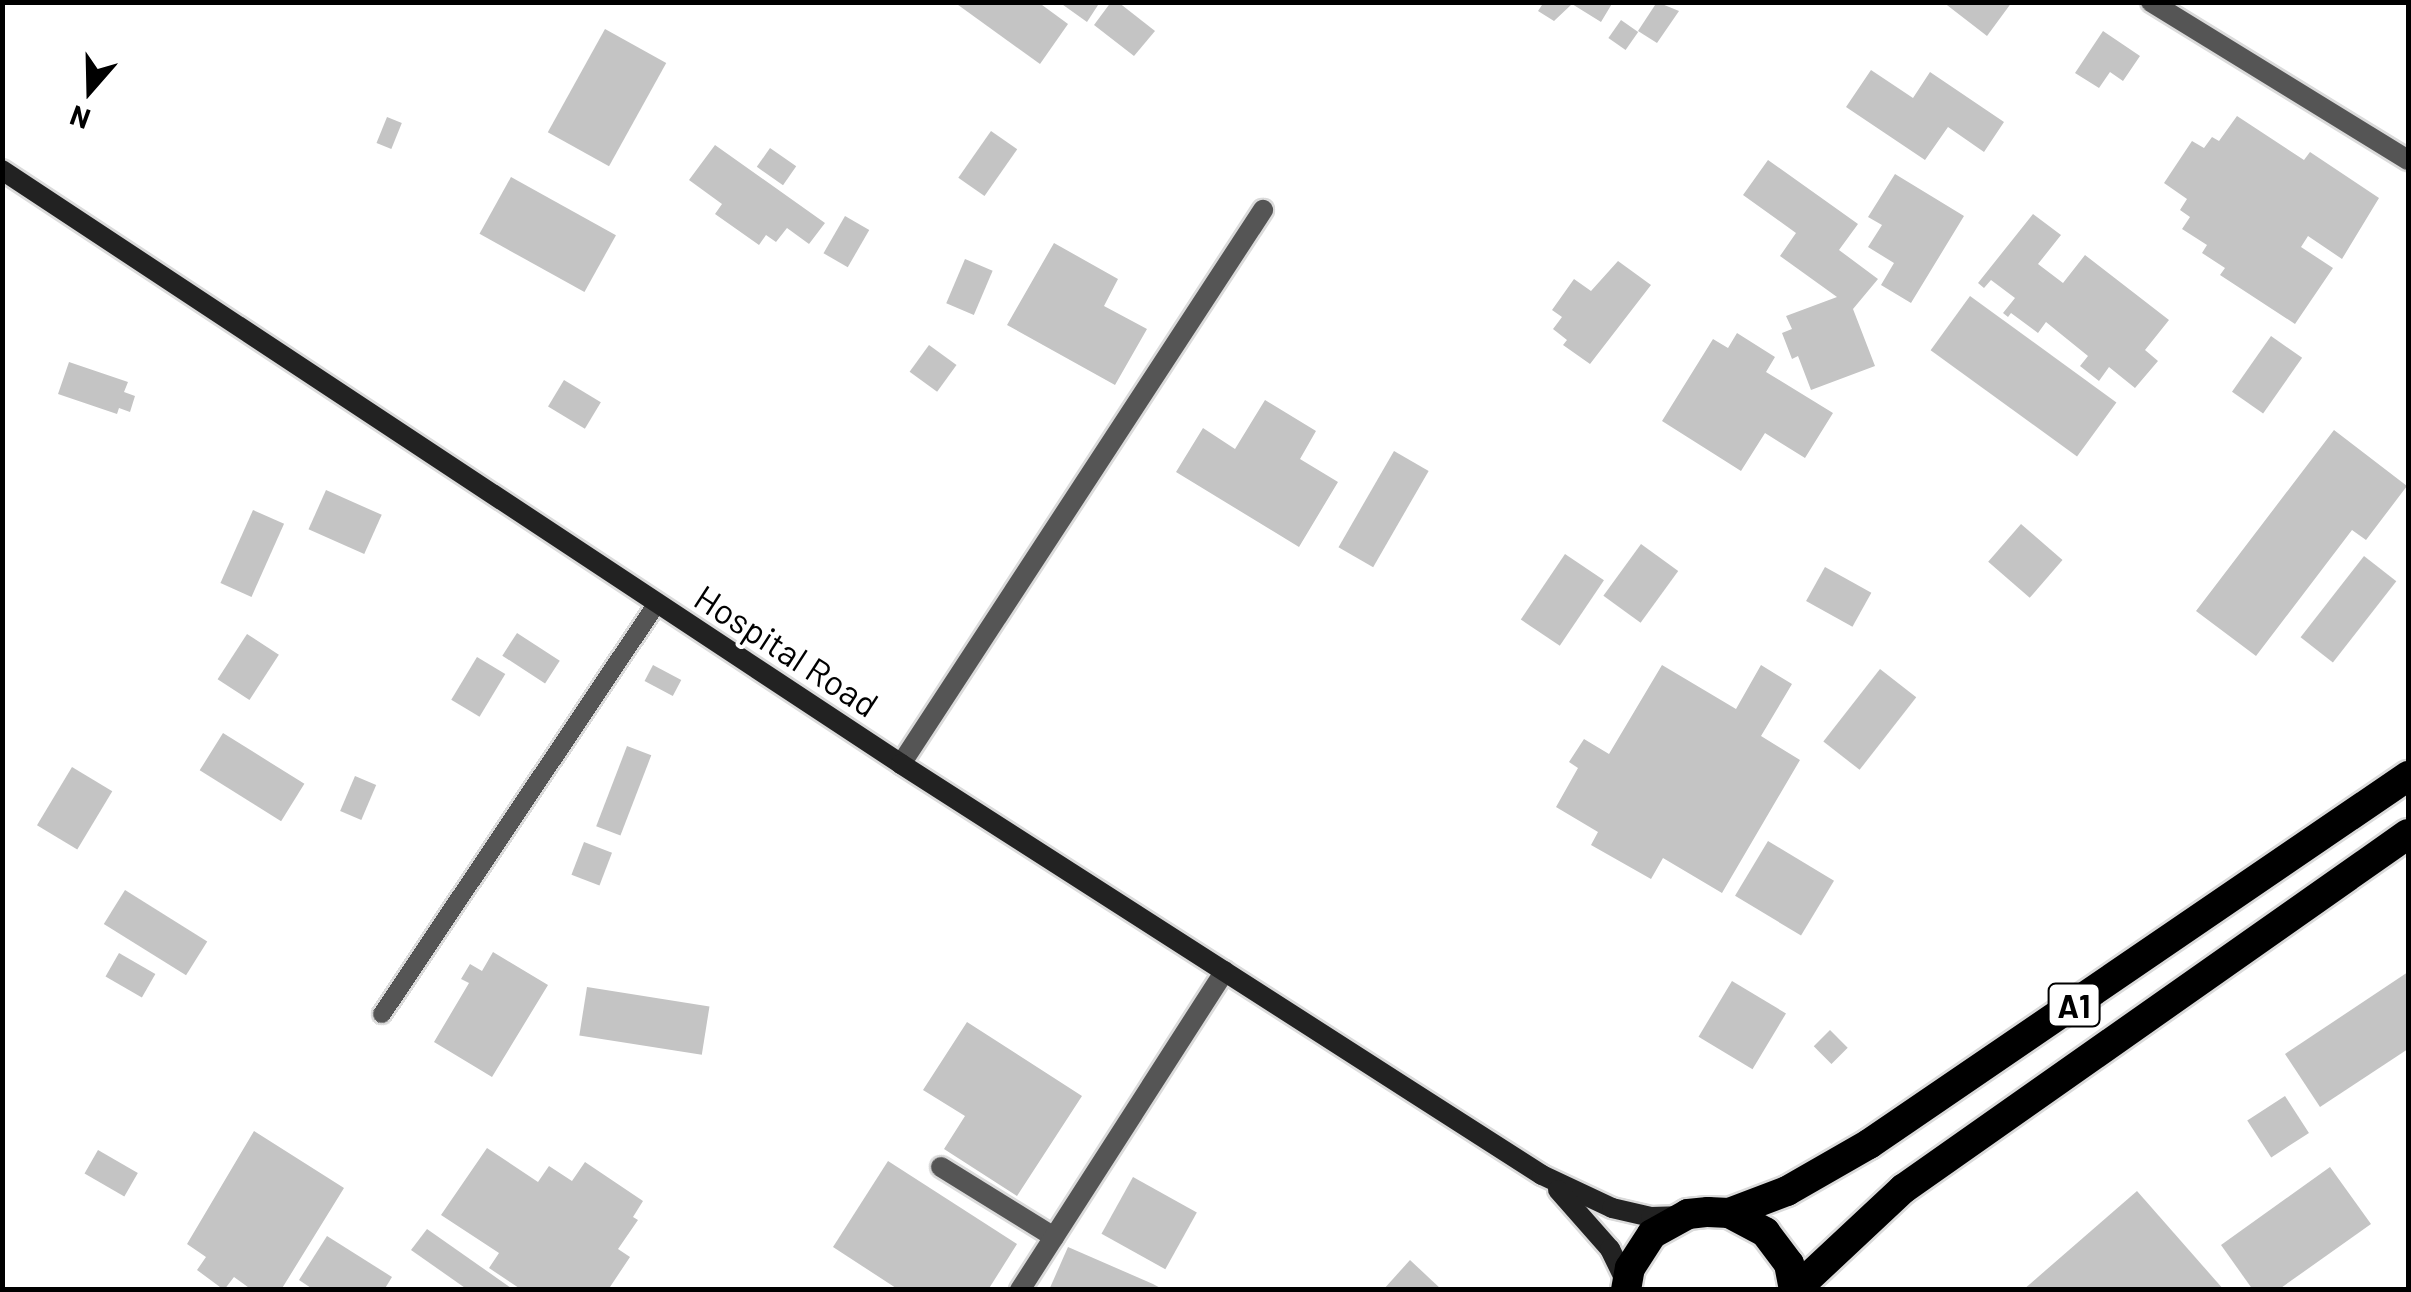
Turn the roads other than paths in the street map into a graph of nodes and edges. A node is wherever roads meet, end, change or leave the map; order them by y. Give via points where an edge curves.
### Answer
1 (2151, 2) edge
2 (2408, 160) edge
3 (2, 170) edge
4 (1263, 210) dead end
5 (657, 602) junction
6 (901, 764) junction
7 (2408, 776) edge
8 (2408, 834) edge
9 (1225, 972) junction
10 (382, 1014) dead end
11 (941, 1168) dead end
12 (1542, 1175) junction
13 (1688, 1214) junction
14 (1729, 1214) junction
15 (1861, 1224) junction
16 (1054, 1237) junction
17 (1626, 1288) edge
18 (1020, 1290) edge
19 (1795, 1290) edge
20 (1822, 1290) edge

1 - 2 street
3 - 5 street, Hospital Road
4 - 6 street
5 - 6 street, Hospital Road
5 - 10 lane
6 - 9 street, Hospital Road
7 - 14 highway, A1 via 1870,1144 1787,1191
8 - 15 highway, A1
9 - 12 street, Hospital Road
9 - 16 street
11 - 16 street
12 - 13 street via 1612,1208 1651,1217
12 - 17 street via 1620,1262
13 - 14 highway
13 - 17 highway via 1652,1234
14 - 19 highway via 1757,1226 1779,1247
15 - 19 highway, A1
15 - 20 highway via 1834,1257
16 - 18 street

